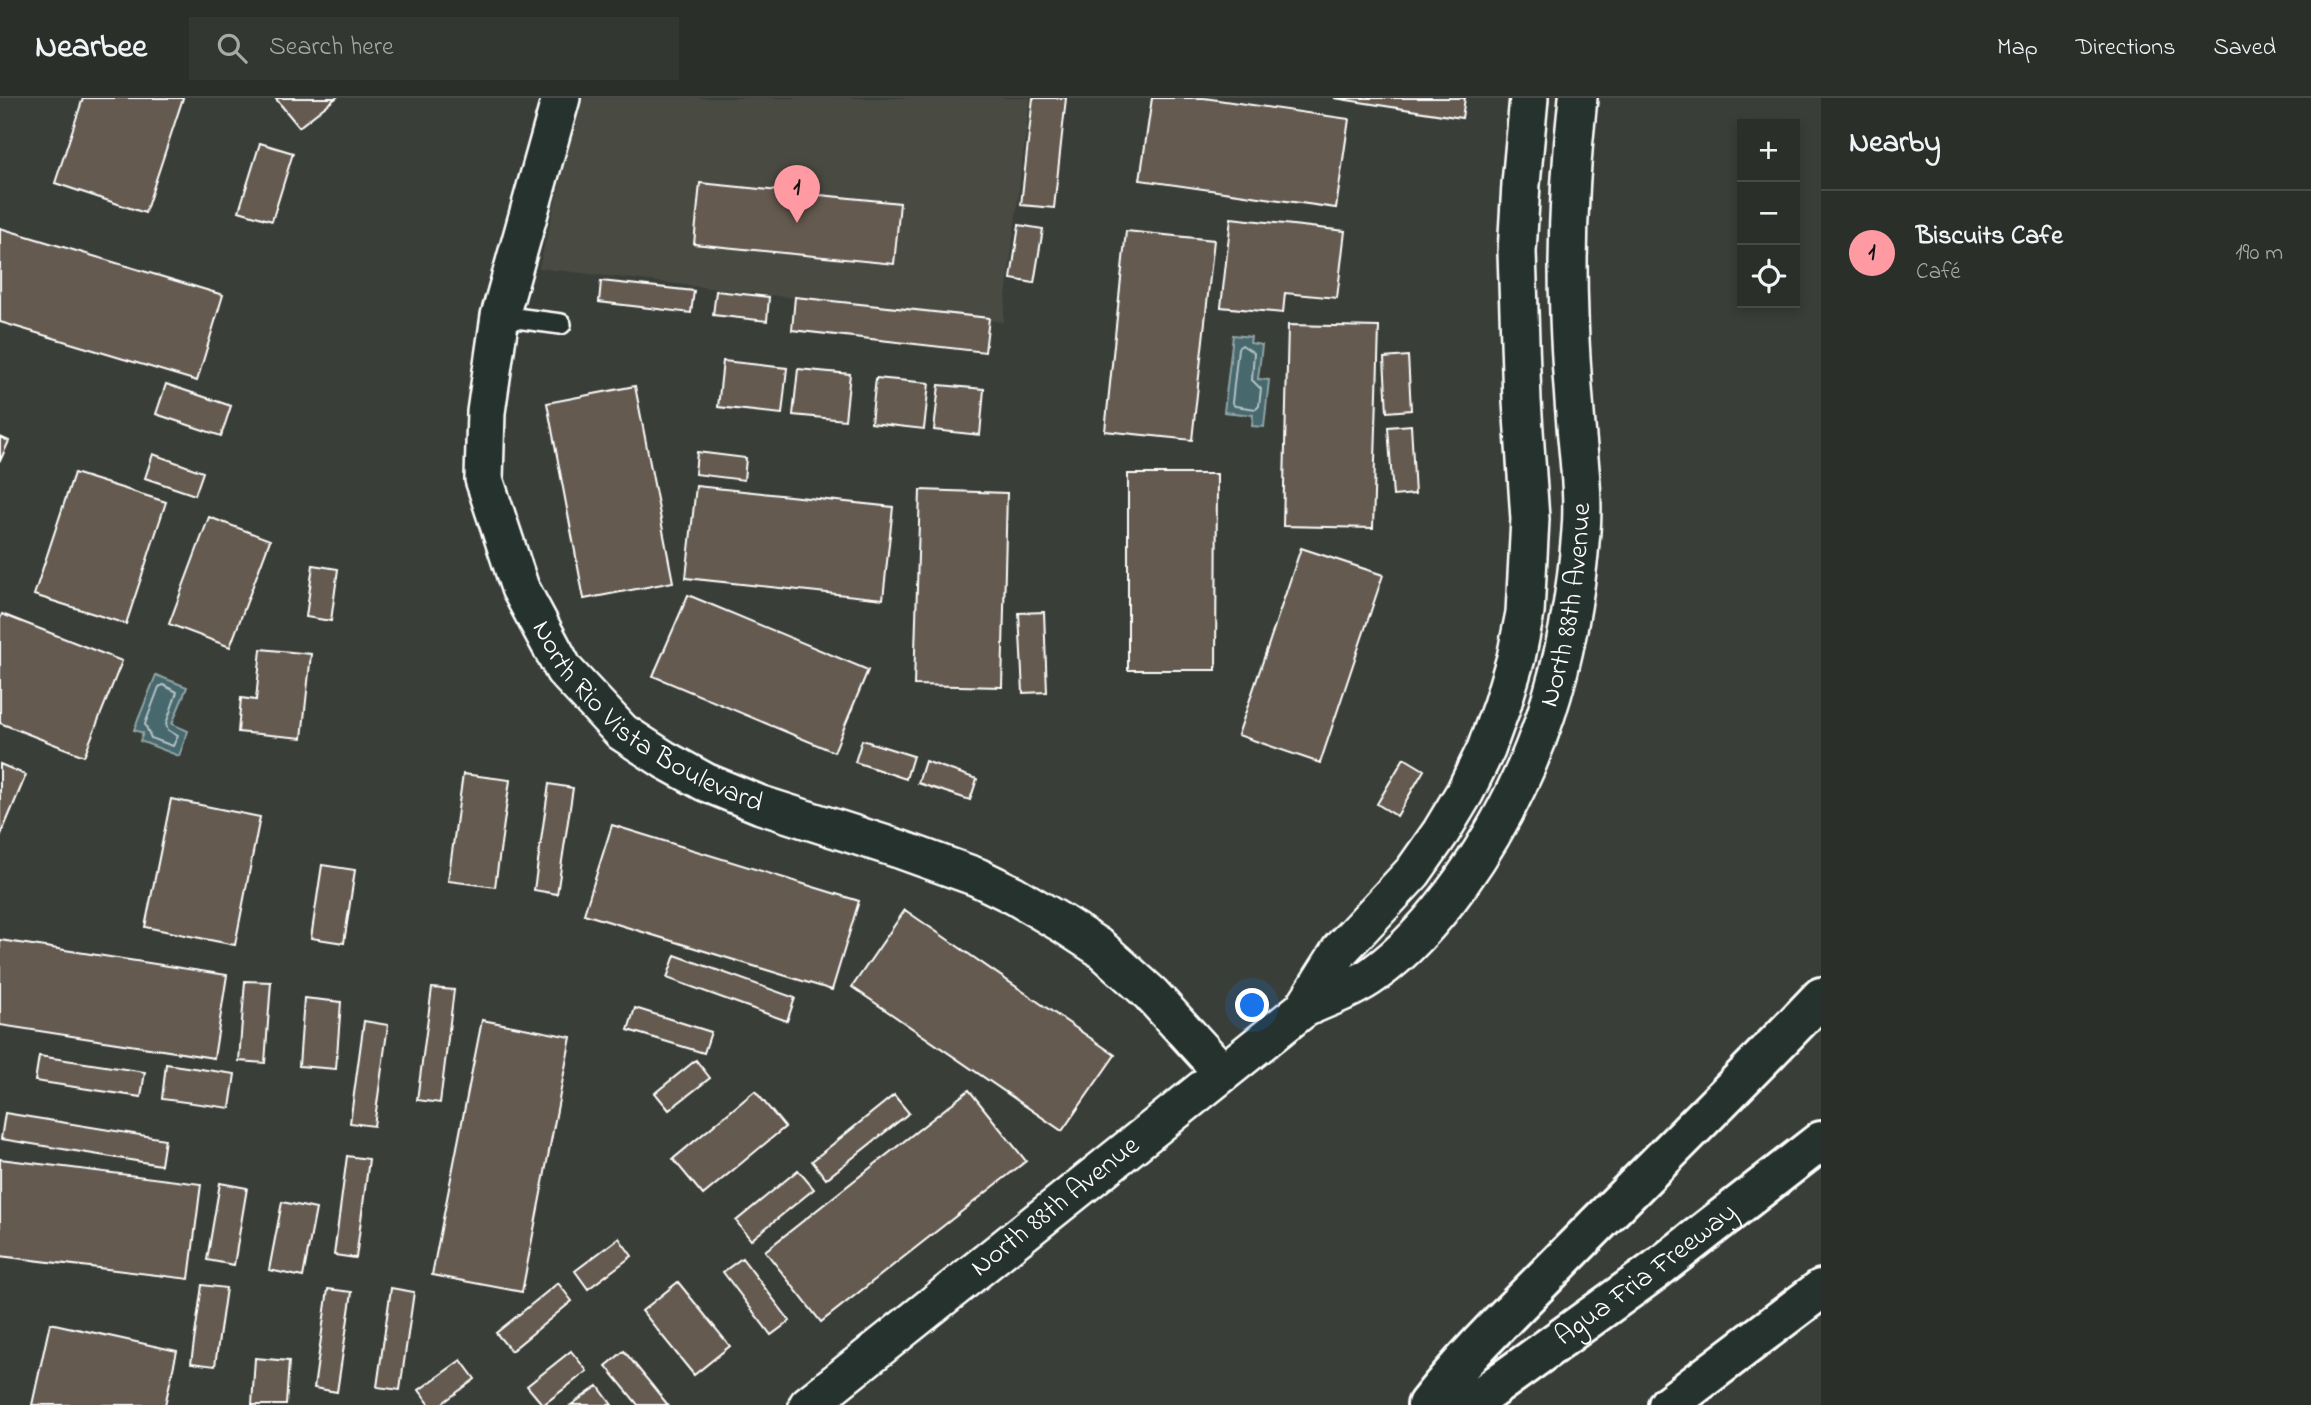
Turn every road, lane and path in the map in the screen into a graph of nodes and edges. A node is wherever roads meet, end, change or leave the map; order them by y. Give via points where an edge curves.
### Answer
1 (561, 98) edge
2 (1529, 98) edge
3 (1578, 98) edge
4 (500, 316) junction
5 (561, 324) dead end
6 (1530, 537) junction
7 (1580, 538) junction
8 (1821, 997) edge
9 (1303, 1009) junction
10 (1223, 1072) junction
11 (1821, 1142) edge
12 (1821, 1289) edge
13 (808, 1405) edge
14 (1426, 1405) edge
15 (1469, 1405) edge
16 (1668, 1405) edge

1 - 4 street, North Rio Vista Boulevard
2 - 6 street, North 88th Avenue via 1517,252
3 - 7 street, North 88th Avenue via 1568,251 1581,476
4 - 5 lane
4 - 10 street, North Rio Vista Boulevard via 486,412 484,479 520,588 539,624 564,670 613,723 705,782 761,805 935,861 1014,895 1100,948 1151,994
6 - 7 street
6 - 9 street, North 88th Avenue via 1525,613 1516,658 1486,749 1465,792 1413,872 1341,949
7 - 9 street, North 88th Avenue via 1575,590 1552,701 1509,806 1477,860 1407,948 1372,976
8 - 14 highway via 1460,1364
9 - 10 street, North 88th Avenue
10 - 13 street, North 88th Avenue
11 - 15 highway, Agua Fria Freeway via 1653,1272
12 - 16 highway

